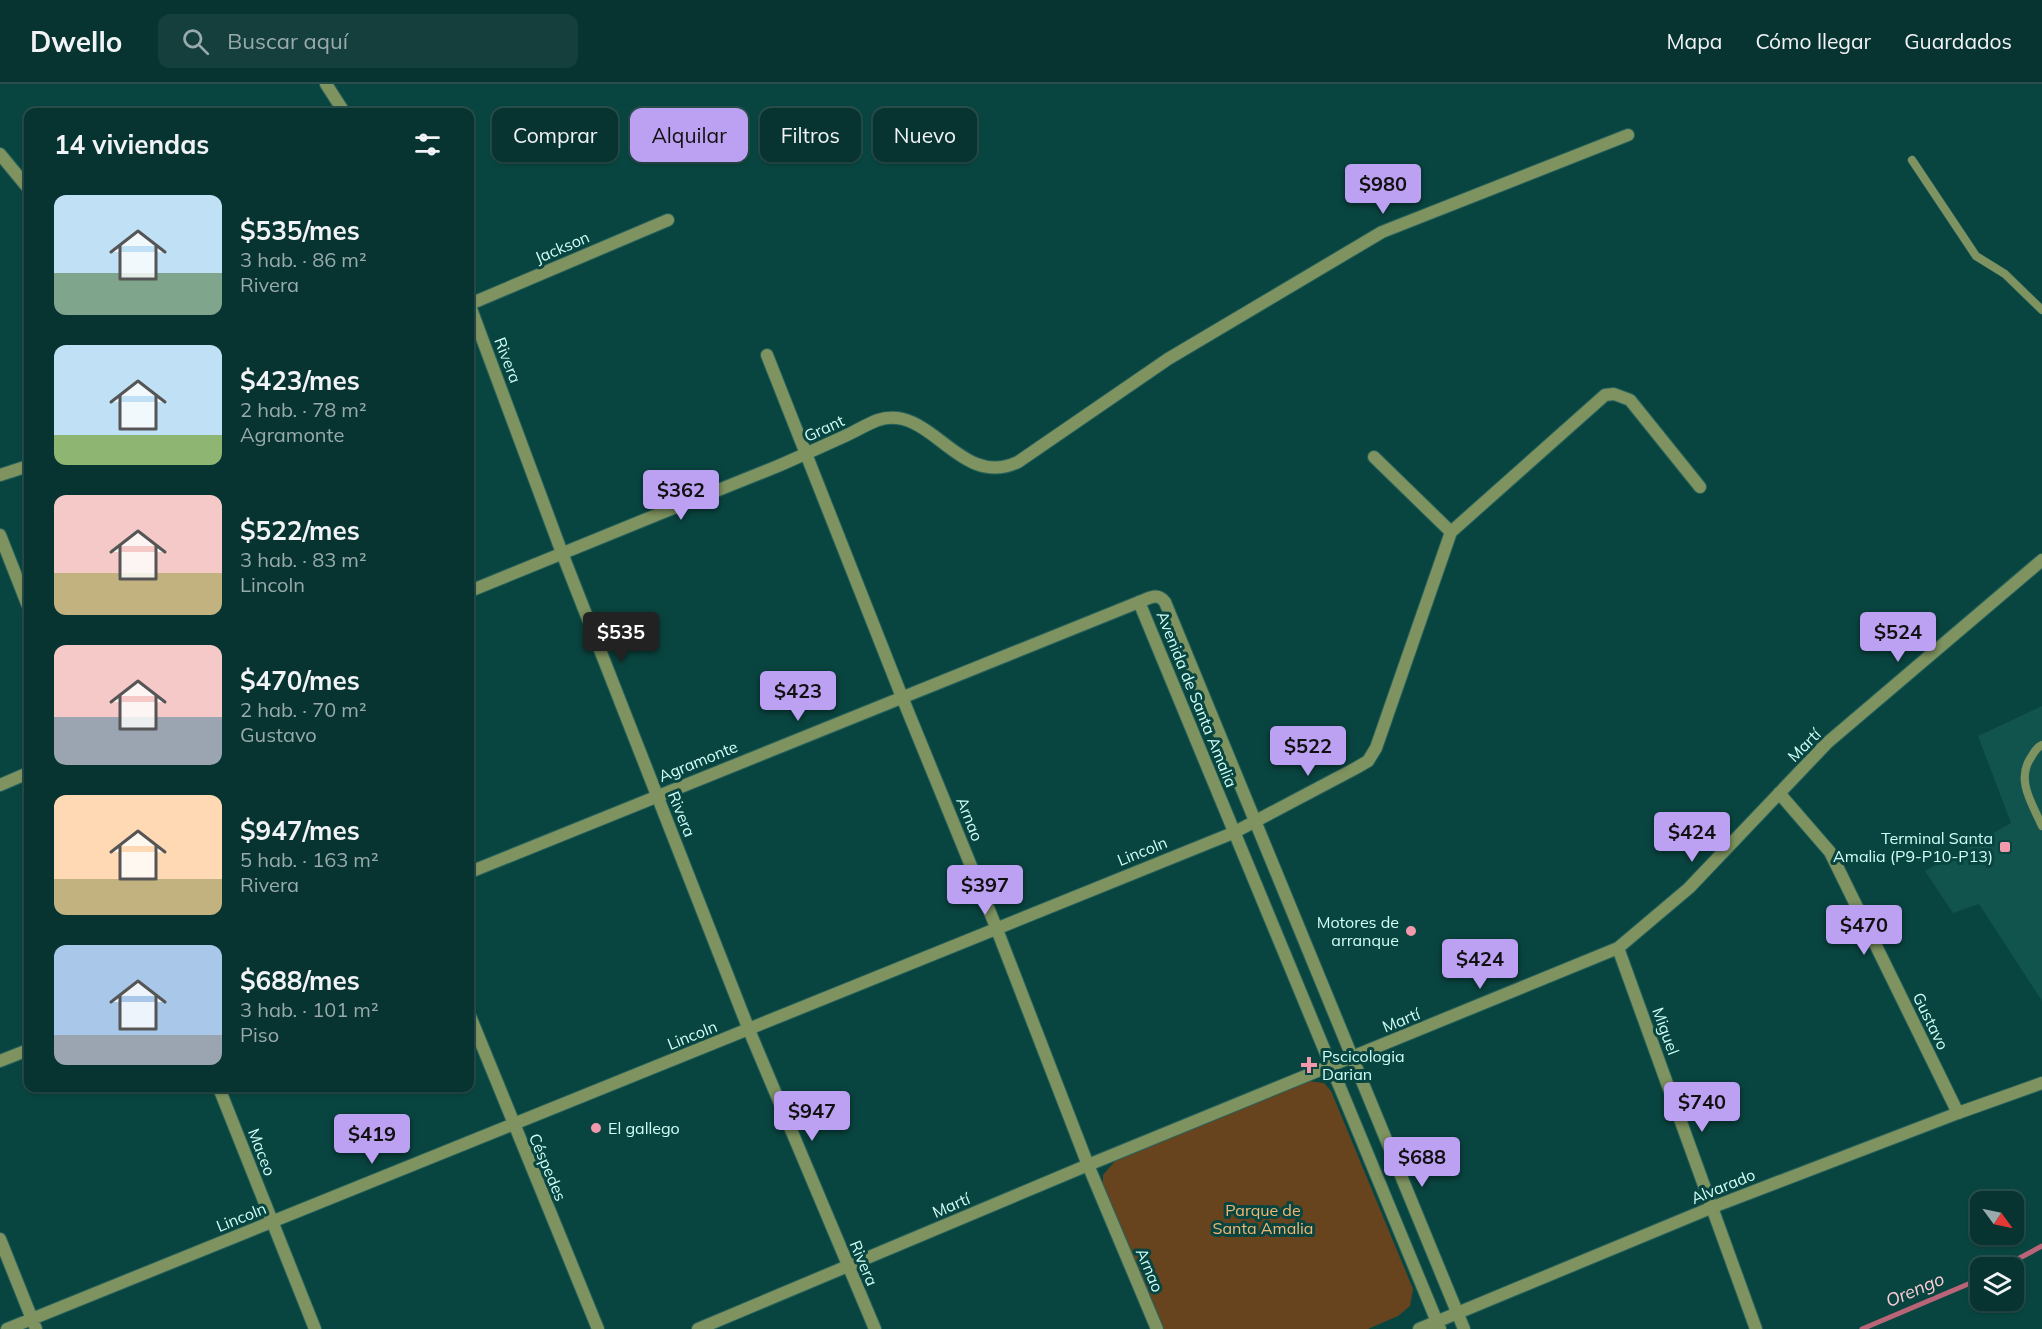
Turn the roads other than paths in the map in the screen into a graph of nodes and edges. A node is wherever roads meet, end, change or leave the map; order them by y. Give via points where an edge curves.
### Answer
1 (326, 84) edge
2 (341, 108) edge
3 (1628, 135) dead end
4 (0, 154) edge
5 (1912, 160) dead end
6 (24, 183) edge
7 (668, 220) dead end
8 (474, 303) edge
9 (2042, 310) edge
10 (474, 316) edge
11 (767, 355) dead end
12 (806, 455) junction
13 (1374, 457) dead end
14 (24, 467) edge
15 (0, 475) edge
16 (1700, 487) dead end
17 (1451, 532) junction
18 (0, 535) edge
19 (562, 553) junction
20 (2042, 560) edge
21 (474, 589) edge
22 (24, 596) edge
23 (1139, 602) junction
24 (902, 697) junction
25 (2042, 745) edge
26 (24, 775) edge
27 (0, 785) edge
28 (1779, 792) junction
29 (657, 795) junction
30 (1256, 822) junction
31 (2042, 826) edge
32 (1233, 832) junction
33 (474, 870) edge
34 (996, 927) junction
35 (1618, 948) junction
36 (474, 1026) edge
37 (749, 1030) junction
38 (24, 1052) edge
39 (1352, 1058) junction
40 (0, 1061) edge
41 (1332, 1066) junction
42 (2042, 1083) edge
43 (221, 1092) edge
44 (1958, 1113) junction
45 (513, 1124) junction
46 (1088, 1165) junction
47 (1713, 1207) junction
48 (272, 1223) junction
49 (0, 1239) edge
50 (848, 1266) junction
51 (1458, 1314) junction
52 (34, 1324) edge
53 (1438, 1326) edge
54 (7, 1329) edge
55 (315, 1329) edge
56 (598, 1329) edge
57 (698, 1329) edge
58 (875, 1329) edge
59 (1157, 1329) edge
60 (1419, 1329) edge
61 (1464, 1329) edge
62 (1755, 1329) edge

1 - 2 street
3 - 12 street, Grant via 1382,232 1168,359 1005,468 990,469 971,463 912,422 897,418 879,420
4 - 6 street
5 - 9 lane via 1976,256 2005,274
7 - 8 street, Jackson
10 - 19 street, Rivera
11 - 12 street, Arnao
12 - 19 street, Grant
12 - 24 street, Arnao
13 - 17 street
14 - 15 street
16 - 17 street via 1630,400 1605,395
17 - 30 street, Lincoln via 1376,748 1368,760
18 - 22 street
19 - 21 street, Grant
19 - 29 street, Rivera
20 - 28 street, Martí via 1827,743
23 - 24 street, Agramonte
23 - 30 street, Avenida de Santa Amalia via 1155,596 1165,602
23 - 32 street, Avenida de Santa Amalia
24 - 29 street, Agramonte
24 - 34 street, Arnao
25 - 31 lane via 2026,765 2024,784
26 - 27 street
28 - 35 street, Martí via 1689,888
28 - 44 street, Gustavo via 1830,852
29 - 33 street, Agramonte
29 - 37 street, Rivera
30 - 32 street, Lincoln
30 - 39 street, Avenida de Santa Amalia
32 - 34 street, Lincoln
32 - 41 street, Avenida de Santa Amalia
34 - 37 street, Lincoln
34 - 46 street, Arnao
35 - 39 street, Martí
35 - 47 street, Miguel
36 - 45 street, Céspedes
37 - 45 street, Lincoln
37 - 50 street, Rivera
38 - 40 street
39 - 41 street, Martí
39 - 51 street, Avenida de Santa Amalia
41 - 46 street, Martí
41 - 53 street, Avenida de Santa Amalia
42 - 44 street, Alvarado
43 - 48 street, Maceo
44 - 47 street, Alvarado
45 - 48 street, Lincoln
45 - 56 street, Céspedes
46 - 50 street, Martí
46 - 59 street, Arnao
47 - 51 street, Alvarado
47 - 62 street, Miguel
48 - 52 street, Lincoln
48 - 55 street, Maceo
49 - 52 street
50 - 57 street, Martí
50 - 58 street, Rivera
51 - 53 street, Alvarado
51 - 61 street, Avenida de Santa Amalia
52 - 54 street, Lincoln
53 - 60 street, Alvarado

